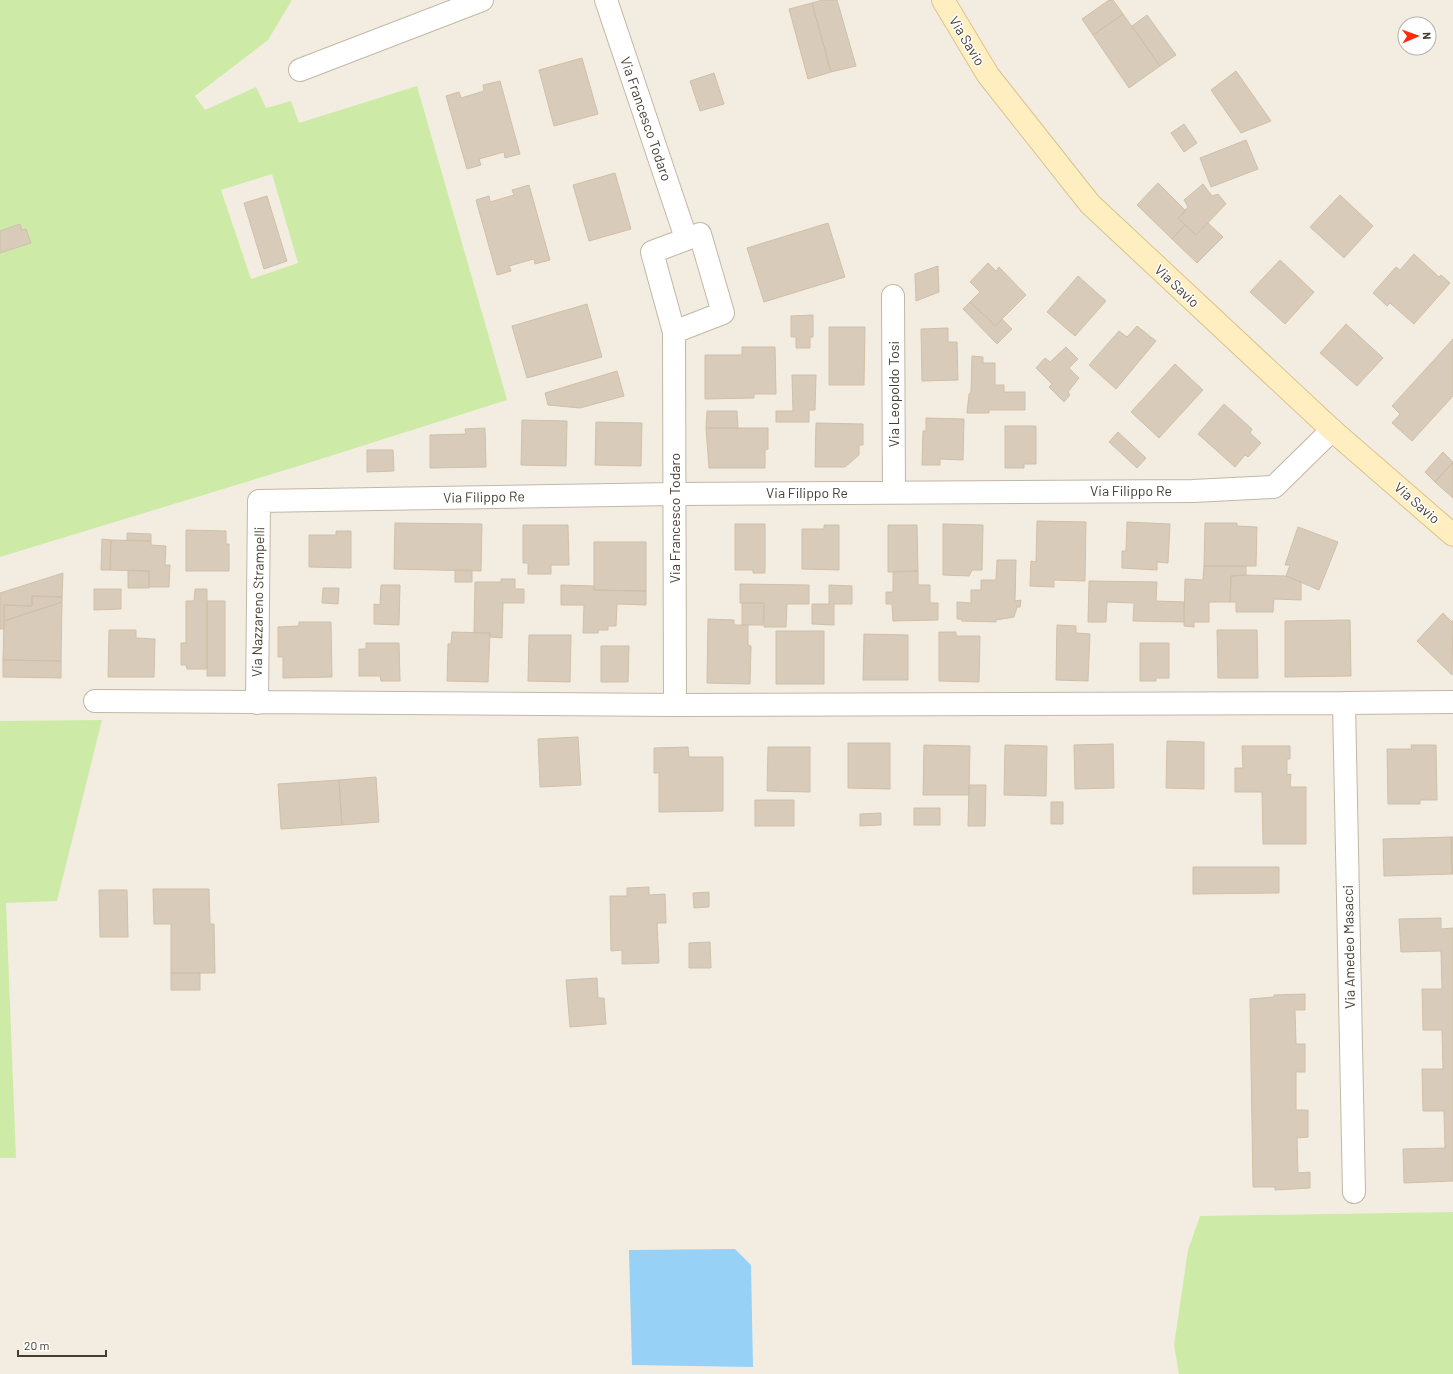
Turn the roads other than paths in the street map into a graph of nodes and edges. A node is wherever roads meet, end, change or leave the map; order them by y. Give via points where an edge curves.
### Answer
1 (482, 0) edge
2 (606, 0) edge
3 (943, 0) edge
4 (300, 70) dead end
5 (686, 238) junction
6 (893, 296) dead end
7 (674, 332) junction
8 (1332, 430) junction
9 (894, 492) junction
10 (676, 494) junction
11 (259, 501) joint
12 (1453, 534) edge
13 (95, 701) dead end
14 (1453, 702) edge
15 (256, 703) junction
16 (1344, 703) junction
17 (675, 705) junction
18 (1354, 1192) dead end

1 - 4 street
2 - 5 street, Via Francesco Todaro
3 - 8 street, Via Savio via 988,75 1090,204
5 - 7 street, Via Francesco Todaro via 652,252
5 - 7 street, Via Francesco Todaro via 700,234 723,313
6 - 9 street, Via Leopoldo Tosi
7 - 10 street, Via Francesco Todaro
8 - 9 street, Via Filippo Re via 1274,487 1193,491
8 - 12 street, Via Savio
9 - 10 street, Via Filippo Re
10 - 11 street, Via Filippo Re
10 - 17 street, Via Francesco Todaro
11 - 15 street, Via Nazzareno Strampelli
13 - 15 street
14 - 16 street
15 - 17 street
16 - 17 street
16 - 18 street, Via Amedeo Masacci

